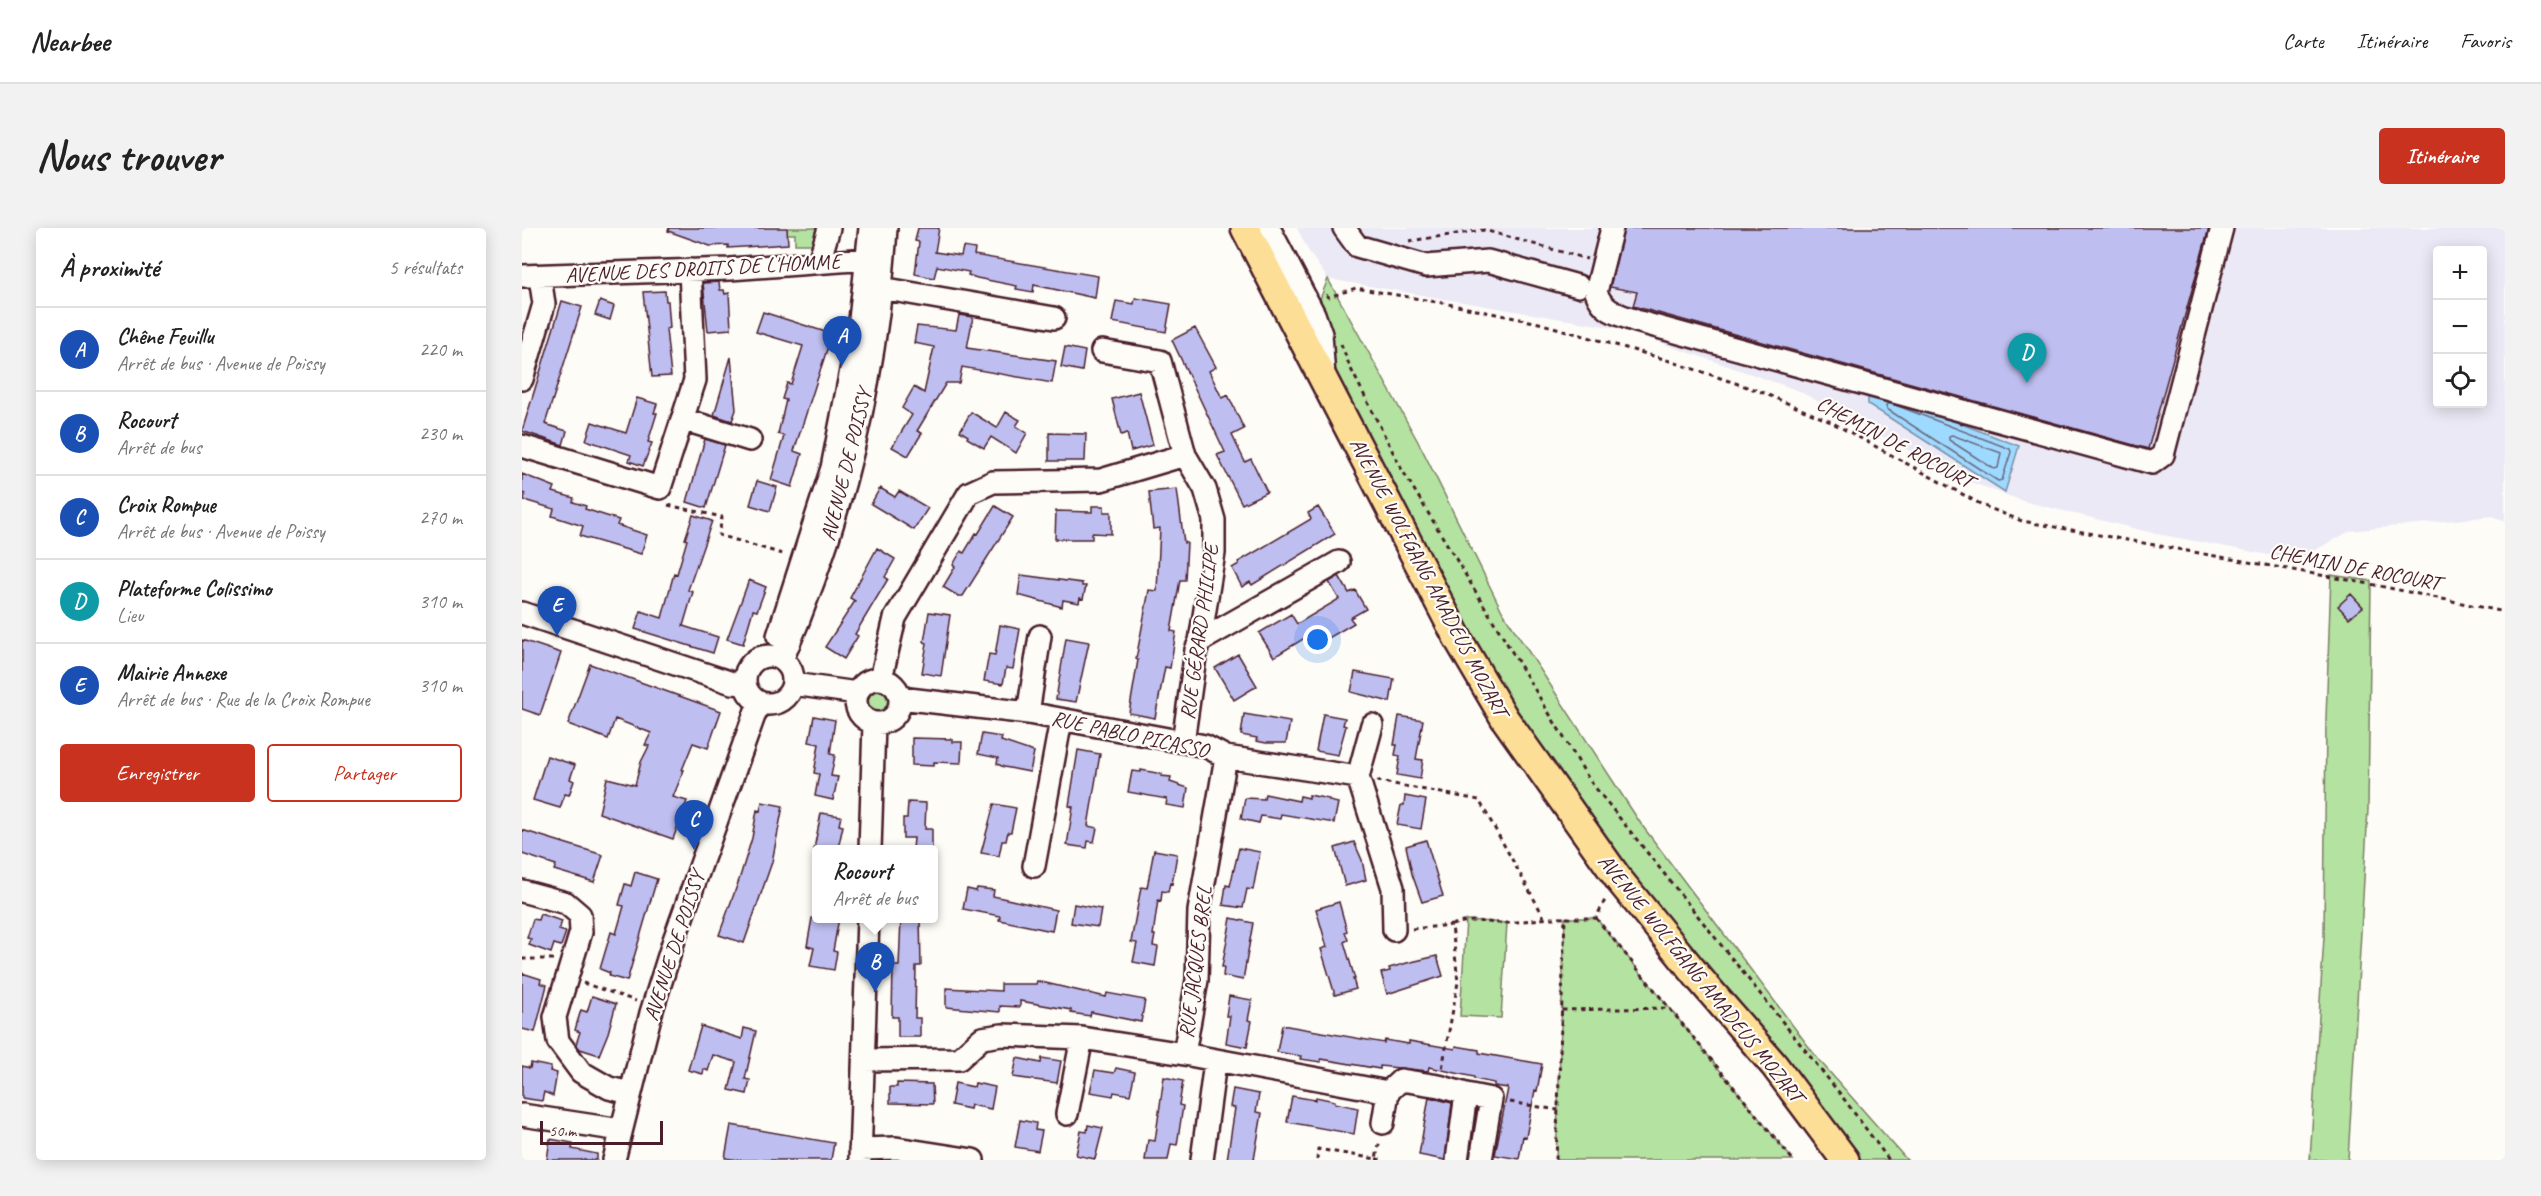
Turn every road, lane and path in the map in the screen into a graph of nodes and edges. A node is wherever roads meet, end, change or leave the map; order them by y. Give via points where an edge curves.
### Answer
1 (829, 228) edge
2 (870, 228) edge
3 (886, 228) edge
4 (1245, 228) edge
5 (1344, 228) edge
6 (1612, 228) edge
7 (2222, 228) edge
8 (1275, 230) edge
9 (1403, 242) dead end
10 (876, 260) junction
11 (819, 262) junction
12 (1602, 263) junction
13 (690, 270) junction
14 (531, 277) edge
15 (1578, 286) dead end
16 (881, 288) junction
17 (1321, 290) dead end
18 (1329, 297) junction
19 (1324, 300) dead end
20 (1054, 318) dead end
21 (1337, 333) dead end
22 (1102, 351) dead end
23 (522, 379) edge
24 (1324, 381) junction
25 (682, 418) junction
26 (750, 440) dead end
27 (522, 446) edge
28 (1185, 455) junction
29 (660, 488) junction
30 (803, 560) junction
31 (1339, 562) dead end
32 (2505, 612) edge
33 (522, 613) edge
34 (1040, 636) dead end
35 (1200, 641) junction
36 (777, 658) junction
37 (881, 679) junction
38 (745, 684) junction
39 (793, 684) junction
40 (857, 693) junction
41 (900, 698) junction
42 (759, 702) junction
43 (1028, 713) junction
44 (1061, 720) junction
45 (883, 722) junction
46 (1372, 725) dead end
47 (1184, 742) junction
48 (1226, 757) junction
49 (1358, 777) junction
50 (870, 845) edge
51 (1034, 866) dead end
52 (1620, 881) junction
53 (522, 891) edge
54 (1544, 917) junction
55 (1565, 918) junction
56 (1596, 918) junction
57 (868, 923) edge
58 (1452, 925) junction
59 (1394, 930) joint
60 (522, 958) edge
61 (569, 969) junction
62 (642, 1003) dead end
63 (1670, 1008) junction
64 (1562, 1010) junction
65 (1082, 1038) junction
66 (1184, 1054) junction
67 (864, 1060) junction
68 (1215, 1062) junction
69 (1439, 1086) junction
70 (1388, 1092) junction
71 (630, 1093) junction
72 (1466, 1094) junction
73 (1491, 1099) junction
74 (1558, 1110) junction
75 (1067, 1114) dead end
76 (522, 1115) edge
77 (1383, 1123) joint
78 (621, 1130) junction
79 (860, 1154) edge
80 (1376, 1159) edge
81 (614, 1160) edge
82 (973, 1160) edge
83 (1202, 1160) edge
84 (1317, 1160) edge
85 (1382, 1160) edge
86 (1457, 1160) edge
87 (1481, 1160) edge
88 (1556, 1160) edge
89 (1793, 1160) edge
90 (1845, 1160) edge
91 (1889, 1160) edge

1 - 11 street
2 - 10 street, AVENUE DE POISSY
3 - 10 street, AVENUE DE POISSY
4 - 24 main road, AVENUE WOLFGANG AMADEUS MOZART
5 - 15 street via 1357,246 1426,266 1488,261
6 - 12 street
7 - 12 street via 2163,455 2152,463 1636,321 1607,310 1599,302 1596,292
8 - 24 street via 1321,334
9 - 12 path via 1484,230
10 - 11 street, AVENUE DES DROITS DE L'HOMME
10 - 16 street, AVENUE DE POISSY
10 - 30 street, AVENUE DE POISSY via 832,468
11 - 13 street, AVENUE DES DROITS DE L'HOMME
13 - 14 street, AVENUE DES DROITS DE L'HOMME
13 - 25 street via 695,380
14 - 23 street via 544,304
16 - 20 street
16 - 36 street, AVENUE DE POISSY via 856,440 826,546
17 - 18 path
18 - 19 path, CHEMIN DE ROCOURT
18 - 32 path, CHEMIN DE ROCOURT via 1356,288 1443,303 1539,323 1664,359 1832,422 1983,506 2022,521
21 - 91 path via 1401,468 1590,781
22 - 28 street, RUE GÉRARD PHILIPE via 1160,361
24 - 52 main road, AVENUE WOLFGANG AMADEUS MOZART via 1504,719
25 - 26 street
25 - 29 street
27 - 29 street
28 - 35 street, RUE GÉRARD PHILIPE via 1205,489 1214,520 1214,552
28 - 37 street via 1101,480 993,482 969,493 895,618
29 - 30 path via 660,503 722,517 719,535
30 - 36 street, AVENUE DE POISSY
31 - 35 street
33 - 38 street
34 - 43 street
35 - 47 street, RUE GÉRARD PHILIPE
36 - 38 street via 756,660 749,666
36 - 39 street via 791,670
37 - 40 street via 864,683
37 - 41 street via 894,685
38 - 42 street via 748,693
39 - 40 street
39 - 42 street via 777,703
40 - 45 street via 856,709 867,721
41 - 43 street, RUE PABLO PICASSO
41 - 45 street via 900,706
42 - 71 street, AVENUE DE POISSY via 674,940
43 - 44 street, RUE PABLO PICASSO
44 - 47 street, RUE PABLO PICASSO
44 - 51 street
45 - 50 street via 873,768
46 - 49 street
47 - 48 street, RUE PABLO PICASSO via 1205,746
48 - 49 street, RUE PABLO PICASSO
48 - 66 street, RUE JACQUES BREL via 1199,911 1197,980
49 - 54 path via 1479,800
49 - 59 street via 1393,888
52 - 56 path via 1601,904
52 - 90 main road, AVENUE WOLFGANG AMADEUS MOZART via 1774,1065
53 - 61 street via 566,903 580,915 582,932
54 - 55 path
54 - 58 path via 1508,923 1466,920
55 - 56 path
55 - 64 path
56 - 63 path
57 - 67 street
58 - 59 path
58 - 69 path via 1458,982
60 - 61 path
61 - 62 path
61 - 71 street via 555,1017 558,1041 581,1072 609,1088
63 - 64 path
63 - 89 path
64 - 74 path
65 - 66 street, RUE JACQUES BREL
65 - 67 street, RUE JACQUES BREL via 1002,1035 982,1038 959,1059
65 - 75 street
66 - 68 street
67 - 79 street
68 - 70 street
68 - 83 street
69 - 70 street via 1401,1080
69 - 72 street
70 - 77 street
71 - 78 street, AVENUE DE POISSY
72 - 73 street
72 - 86 street
73 - 74 path
73 - 87 street
74 - 88 path
76 - 78 street
77 - 80 path
78 - 81 street, AVENUE DE POISSY
79 - 82 street via 896,1148
80 - 84 path via 1318,1149
80 - 85 path

